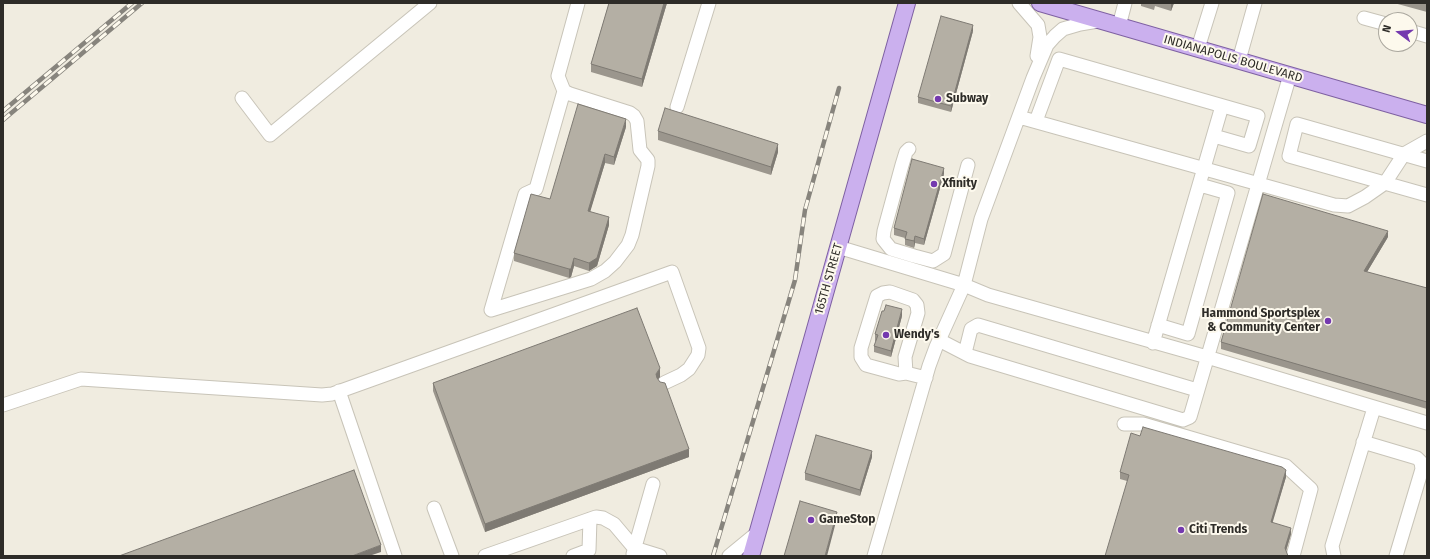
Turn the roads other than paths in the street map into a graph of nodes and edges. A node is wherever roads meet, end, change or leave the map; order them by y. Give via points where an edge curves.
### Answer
1 (430, 3) edge
2 (578, 3) edge
3 (709, 3) edge
4 (907, 3) edge
5 (1019, 3) edge
6 (1040, 3) edge
7 (1125, 3) edge
8 (1212, 3) edge
9 (1255, 3) edge
10 (1076, 8) edge
11 (1364, 18) dead end
12 (1100, 20) junction
13 (1378, 22) edge
14 (1119, 26) junction
15 (1198, 48) junction
16 (1239, 60) junction
17 (1290, 75) junction
18 (1033, 78) junction
19 (564, 90) junction
20 (242, 98) dead end
21 (1222, 106) junction
22 (677, 107) dead end
23 (1427, 115) edge
24 (1019, 117) junction
25 (1036, 121) junction
26 (1214, 136) junction
27 (1427, 141) edge
28 (909, 149) dead end
29 (1404, 154) junction
30 (1427, 161) edge
31 (968, 165) dead end
32 (1205, 169) junction
33 (1385, 183) junction
34 (1200, 185) junction
35 (1258, 185) junction
36 (1427, 196) edge
37 (838, 247) junction
38 (964, 285) junction
39 (1158, 325) junction
40 (939, 340) junction
41 (1153, 343) junction
42 (965, 353) junction
43 (1207, 357) junction
44 (906, 373) junction
45 (926, 378) junction
46 (664, 383) edge
47 (1197, 390) junction
48 (339, 391) junction
49 (3, 405) edge
50 (1374, 408) junction
51 (1427, 423) edge
52 (1124, 424) dead end
53 (1364, 442) junction
54 (653, 484) dead end
55 (434, 508) dead end
56 (590, 518) junction
57 (757, 534) junction
58 (517, 551) edge
59 (636, 553) edge
60 (395, 556) edge
61 (452, 556) edge
62 (485, 556) edge
63 (573, 556) edge
64 (660, 556) edge
65 (729, 556) edge
66 (751, 556) edge
67 (874, 556) edge
68 (1293, 556) edge
69 (1334, 556) edge
70 (1396, 556) edge

1 - 20 lane via 270,135
2 - 19 lane via 558,70
3 - 22 lane
4 - 37 main road, 165TH STREET
5 - 18 lane via 1038,25 1040,37
6 - 10 main road, INDIANAPOLIS BOULEVARD
7 - 14 lane
8 - 15 lane
9 - 16 lane
10 - 12 main road, INDIANAPOLIS BOULEVARD
11 - 13 lane
12 - 14 main road, INDIANAPOLIS BOULEVARD
12 - 18 lane via 1063,30 1055,36 1048,45
14 - 15 main road, INDIANAPOLIS BOULEVARD
15 - 16 main road, INDIANAPOLIS BOULEVARD
16 - 17 main road, INDIANAPOLIS BOULEVARD
17 - 23 main road, INDIANAPOLIS BOULEVARD
17 - 35 lane
18 - 24 lane
19 - 19 lane via 630,113 637,120 640,150 648,160 648,166 632,235 615,262 595,277 491,310 525,194 536,189
21 - 25 lane via 1059,59
21 - 26 lane
21 - 26 lane via 1258,116 1249,146
24 - 25 lane
24 - 38 lane via 981,219
25 - 32 lane
26 - 32 lane
27 - 29 lane
28 - 31 lane via 902,165 884,231 883,239 891,250 933,261 944,254
29 - 30 lane
29 - 33 lane
29 - 33 lane via 1297,124 1289,156
32 - 34 lane
32 - 35 lane
33 - 35 lane via 1348,206 1334,206
33 - 36 lane
34 - 39 lane
34 - 39 lane via 1228,193 1188,334
35 - 43 lane
37 - 38 lane
37 - 57 main road, 165TH STREET
38 - 40 lane
38 - 41 lane via 988,295
39 - 41 lane
40 - 42 lane
40 - 45 lane
41 - 43 lane
42 - 47 lane via 971,329 978,325
42 - 47 lane via 1183,420 1190,417
43 - 47 lane
43 - 50 lane
44 - 44 lane via 905,357 918,313 917,305 913,300 890,292 883,293 877,296 861,348 861,357 866,365 899,374
44 - 45 lane
45 - 67 lane
46 - 48 lane via 689,369 698,355 698,348 672,272
48 - 49 lane via 322,395 81,379
48 - 60 lane
50 - 51 lane
50 - 53 lane
52 - 68 lane via 1143,424 1286,466 1311,489
53 - 69 lane via 1332,546
53 - 70 lane via 1417,458 1421,462 1422,469
54 - 59 lane
55 - 61 lane
56 - 58 lane
56 - 59 lane via 609,520
56 - 63 lane via 589,550
57 - 65 lane
57 - 66 main road, 165TH STREET
58 - 62 lane
59 - 64 lane

